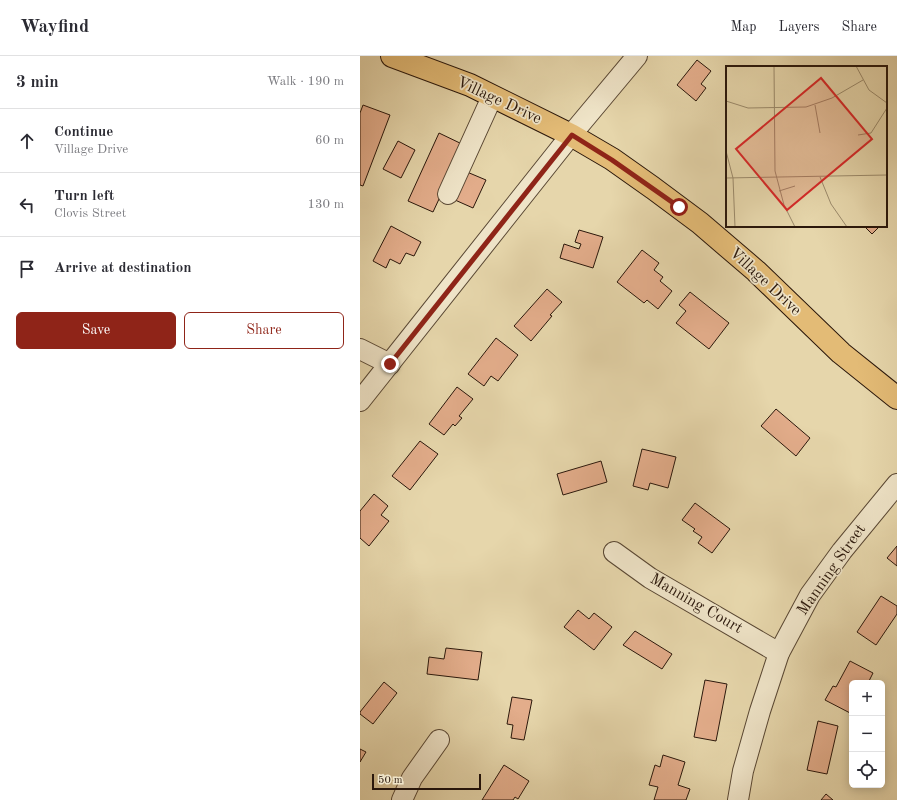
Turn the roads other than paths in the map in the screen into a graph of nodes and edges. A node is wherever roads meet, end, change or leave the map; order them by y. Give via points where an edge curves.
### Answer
1 (392, 56) edge
2 (637, 56) edge
3 (492, 97) junction
4 (572, 135) junction
5 (448, 194) dead end
6 (360, 350) edge
7 (390, 364) junction
8 (897, 398) edge
9 (360, 401) edge
10 (897, 484) edge
11 (614, 552) dead end
12 (779, 653) junction
13 (439, 740) dead end
14 (402, 800) edge
15 (738, 800) edge

1 - 3 main road, Village Drive via 470,85
2 - 4 street
3 - 4 main road, Village Drive
3 - 5 street
4 - 7 street
4 - 8 main road, Village Drive via 618,164 700,223 756,271 841,353
6 - 7 street
7 - 9 street
10 - 12 street, Manning Street via 842,551 810,596
11 - 12 street, Manning Court via 650,578
12 - 15 street, Manning Street via 745,763
13 - 14 street via 412,778

